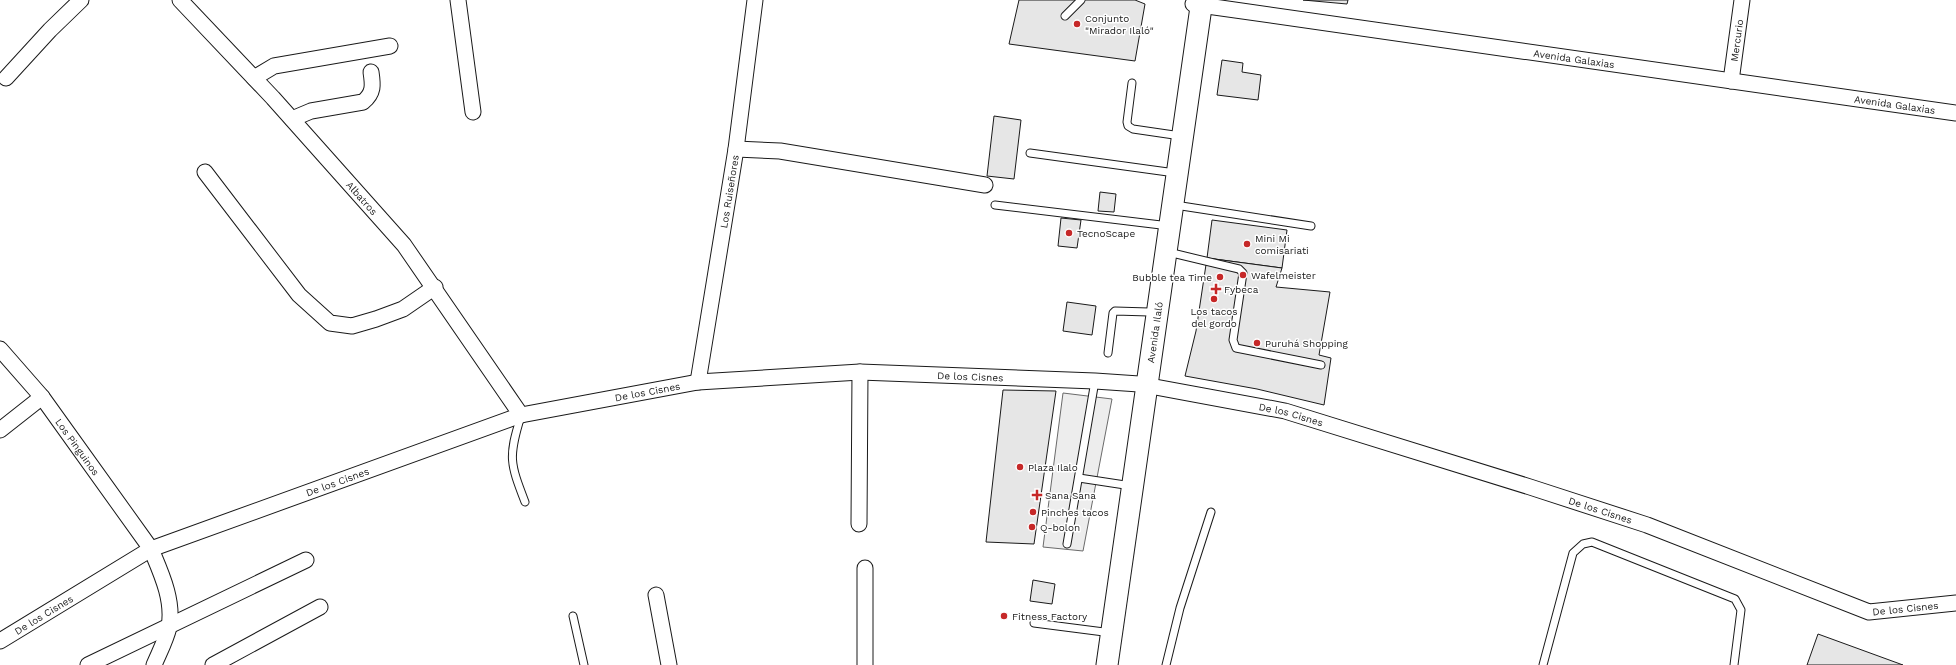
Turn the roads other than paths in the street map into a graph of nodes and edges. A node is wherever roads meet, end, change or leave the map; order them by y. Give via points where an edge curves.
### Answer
1 (81, 0) edge
2 (180, 0) edge
3 (458, 0) edge
4 (755, 0) edge
5 (1081, 0) edge
6 (1742, 0) edge
7 (1197, 2) edge
8 (1065, 16) dead end
9 (390, 46) dead end
10 (372, 72) dead end
11 (6, 78) dead end
12 (254, 78) junction
13 (1731, 81) junction
14 (1132, 83) dead end
15 (473, 112) dead end
16 (1956, 113) edge
17 (292, 119) junction
18 (1174, 135) junction
19 (736, 149) junction
20 (1030, 153) dead end
21 (205, 172) dead end
22 (1168, 172) junction
23 (985, 185) dead end
24 (996, 205) dead end
25 (1173, 205) junction
26 (1161, 225) junction
27 (1310, 226) dead end
28 (1166, 252) junction
29 (435, 287) junction
30 (1149, 312) junction
31 (0, 349) edge
32 (1108, 353) dead end
33 (1321, 365) dead end
34 (860, 372) junction
35 (1095, 381) junction
36 (698, 382) junction
37 (1143, 385) junction
38 (42, 397) junction
39 (521, 415) junction
40 (0, 430) edge
41 (1079, 478) junction
42 (1125, 485) junction
43 (525, 502) dead end
44 (1211, 512) dead end
45 (860, 524) dead end
46 (1067, 544) dead end
47 (151, 549) junction
48 (306, 560) dead end
49 (865, 568) dead end
50 (656, 595) dead end
51 (1956, 603) edge
52 (320, 607) dead end
53 (573, 616) dead end
54 (1034, 623) dead end
55 (168, 628) junction
56 (1104, 632) junction
57 (0, 641) edge
58 (88, 665) edge
59 (154, 665) edge
60 (213, 665) edge
61 (584, 665) edge
62 (669, 665) edge
63 (865, 665) edge
64 (1099, 665) edge
65 (1107, 665) edge
66 (1166, 665) edge
67 (1543, 665) edge
68 (1734, 665) edge

1 - 11 street
2 - 12 street, Albatros
3 - 15 street
4 - 19 street, Los Ruiseñores
5 - 8 lane
6 - 13 street, Mercurio
7 - 13 street, Avenida Galaxias
7 - 18 main road, Avenida Ilaló
7 - 25 main road, Avenida Ilaló
9 - 12 street via 274,66
10 - 17 street via 373,86 370,96 363,102 311,112
12 - 17 street, Albatros
13 - 16 street, Avenida Galaxias
14 - 18 lane via 1128,126
17 - 29 street, Albatros via 404,245
18 - 22 main road, Avenida Ilaló
19 - 23 street via 780,151
19 - 36 street, Los Ruiseñores
20 - 22 lane
21 - 29 street via 299,295 330,324 352,326 376,319 403,309
22 - 26 main road, Avenida Ilaló
24 - 26 lane
25 - 27 lane
25 - 28 main road, Avenida Ilaló
26 - 30 main road, Avenida Ilaló
28 - 33 lane via 1239,269 1243,273 1233,340 1236,348
28 - 37 main road, Avenida Ilaló
29 - 39 street, Albatros
30 - 32 lane via 1116,310
30 - 37 main road, Avenida Ilaló
31 - 38 street, Los Pinguinos
34 - 35 street, De los Cisnes
34 - 36 street, De los Cisnes
34 - 45 street
35 - 37 street, De los Cisnes
35 - 41 lane
36 - 39 street, De los Cisnes
37 - 42 main road, Avenida Ilaló
37 - 51 street, De los Cisnes via 1285,411 1530,487 1647,525 1869,612
37 - 65 main road, Avenida Ilaló
38 - 40 street
38 - 47 street, Los Pinguinos
39 - 43 lane via 512,442 511,457 514,475
39 - 47 street, De los Cisnes
41 - 42 lane
41 - 46 lane
42 - 56 main road, Avenida Ilaló
44 - 66 lane via 1180,608
47 - 55 street, Los Pinguinos via 163,578 170,609
47 - 57 street, De los Cisnes
48 - 55 street
49 - 63 street
50 - 62 street
52 - 60 street
53 - 61 lane
54 - 56 lane
55 - 58 street
55 - 59 street, Los Pinguinos
56 - 64 main road, Avenida Ilaló
67 - 68 lane via 1572,553 1582,544 1592,542 1736,599 1741,610

